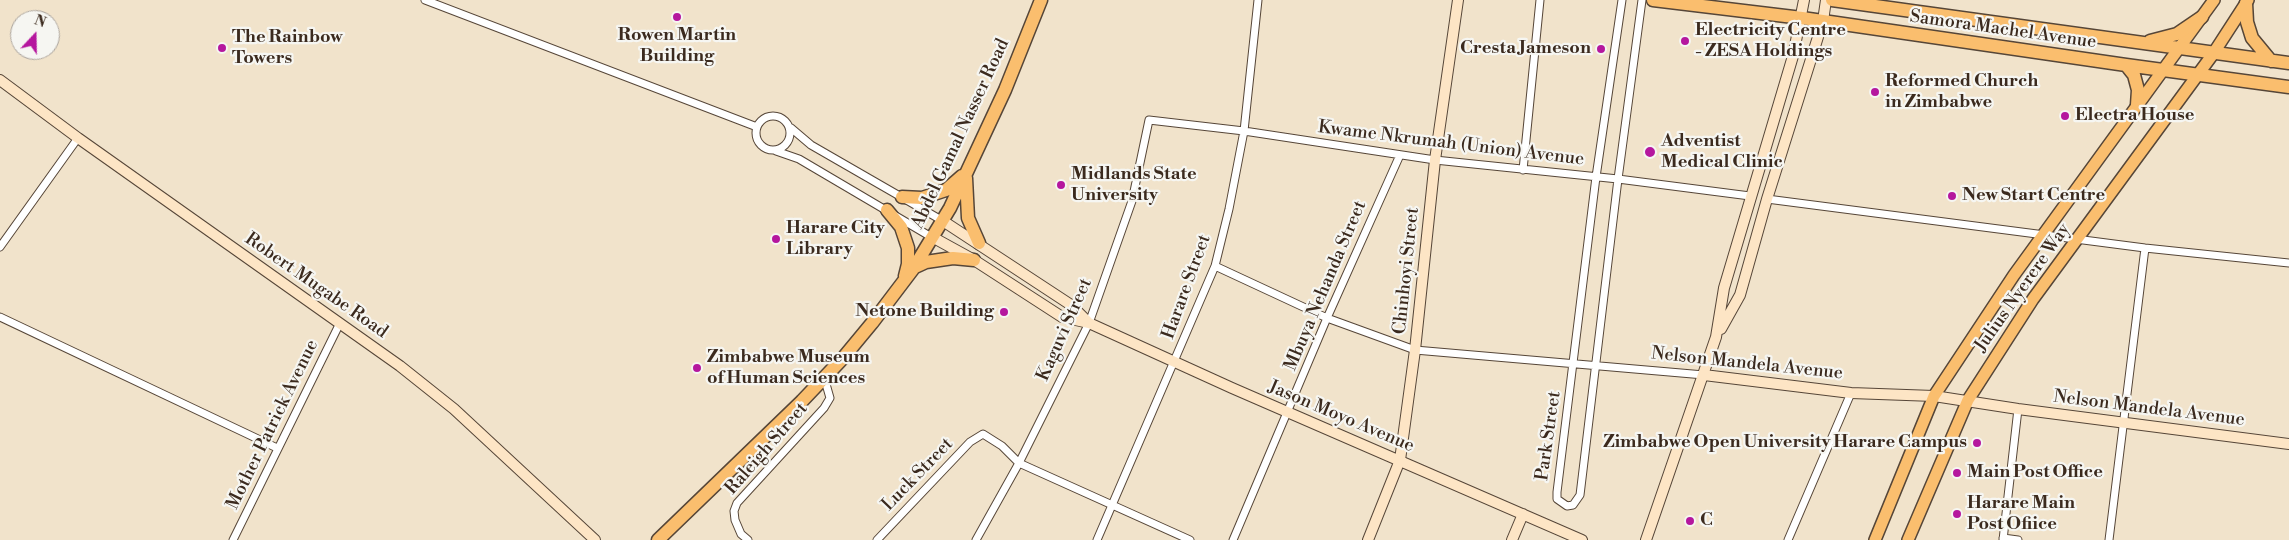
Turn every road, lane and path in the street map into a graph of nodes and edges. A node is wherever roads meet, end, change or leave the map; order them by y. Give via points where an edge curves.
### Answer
1 (425, 0) edge
2 (1032, 0) edge
3 (1041, 0) edge
4 (1258, 0) edge
5 (1458, 0) edge
6 (1540, 0) edge
7 (1622, 0) edge
8 (1642, 0) edge
9 (1653, 0) edge
10 (1804, 0) edge
11 (1826, 0) edge
12 (1832, 0) edge
13 (2214, 0) edge
14 (2247, 1) edge
15 (2202, 17) junction
16 (1802, 18) junction
17 (1823, 21) junction
18 (1027, 35) junction
19 (2135, 42) junction
20 (2180, 48) junction
21 (2213, 54) junction
22 (2272, 61) junction
23 (2289, 63) edge
24 (2126, 65) junction
25 (2163, 70) junction
26 (2198, 75) junction
27 (0, 80) edge
28 (2289, 87) edge
29 (2137, 105) junction
30 (1149, 120) joint
31 (757, 127) junction
32 (790, 128) junction
33 (1244, 131) junction
34 (78, 138) junction
35 (776, 151) junction
36 (1400, 155) junction
37 (1435, 160) junction
38 (1523, 170) junction
39 (966, 173) junction
40 (1596, 177) junction
41 (1618, 179) junction
42 (1750, 196) junction
43 (902, 197) junction
44 (1767, 199) junction
45 (886, 210) junction
46 (943, 221) junction
47 (2044, 235) junction
48 (934, 238) junction
49 (2078, 239) junction
50 (979, 243) junction
51 (0, 247) edge
52 (2145, 248) junction
53 (974, 260) junction
54 (2289, 262) edge
55 (1215, 266) junction
56 (913, 269) junction
57 (903, 283) junction
58 (0, 317) edge
59 (1327, 318) junction
60 (340, 323) junction
61 (1089, 323) junction
62 (1716, 337) junction
63 (1415, 350) junction
64 (1174, 362) junction
65 (1574, 363) junction
66 (1595, 364) junction
67 (1704, 375) junction
68 (824, 377) junction
69 (1851, 393) junction
70 (1934, 396) junction
71 (1968, 400) junction
72 (2018, 409) junction
73 (1289, 411) junction
74 (2124, 422) junction
75 (2289, 444) edge
76 (277, 448) junction
77 (1400, 460) junction
78 (1019, 463) junction
79 (1112, 506) junction
80 (1523, 514) junction
81 (666, 535) edge
82 (2003, 539) edge
83 (233, 540) edge
84 (595, 540) edge
85 (658, 540) edge
86 (748, 540) edge
87 (877, 540) edge
88 (976, 540) edge
89 (1097, 540) edge
90 (1190, 540) edge
91 (1233, 540) edge
92 (1368, 540) edge
93 (1512, 540) edge
94 (1582, 540) edge
95 (1646, 540) edge
96 (1788, 540) edge
97 (1875, 540) edge
98 (1908, 540) edge
99 (2018, 540) edge
100 (2110, 540) edge

1 - 31 street
2 - 18 highway
3 - 18 highway, Abdel Gamal Nasser Road
4 - 33 street, Harare Street
5 - 37 street, Chinhoyi Street
6 - 38 street
7 - 40 street, Park Street
8 - 41 street, Park Street
9 - 16 highway, Samora Machel Avenue
10 - 16 street
11 - 17 street
12 - 19 highway, Samora Machel Avenue
13 - 15 main road, Julius Nyerere Way
14 - 21 main road, Julius Nyerere Way
14 - 22 highway via 2247,22 2252,38
15 - 19 highway via 2177,34
15 - 20 main road, Julius Nyerere Way
16 - 17 highway, Samora Machel Avenue
16 - 42 street via 1794,56
17 - 24 highway, Samora Machel Avenue
17 - 44 street
18 - 39 highway, Abdel Gamal Nasser Road
19 - 20 highway, Samora Machel Avenue
20 - 21 highway, Samora Machel Avenue
20 - 25 main road, Julius Nyerere Way
21 - 22 highway, Samora Machel Avenue
21 - 26 main road, Julius Nyerere Way
22 - 23 highway, Samora Machel Avenue
24 - 25 highway, Samora Machel Avenue
24 - 29 highway via 2134,75
25 - 26 highway, Samora Machel Avenue
25 - 29 main road, Julius Nyerere Way
26 - 28 highway, Samora Machel Avenue
26 - 49 main road, Julius Nyerere Way
27 - 34 street, Robert Mugabe Road
29 - 47 main road, Julius Nyerere Way
30 - 33 street, Kwame Nkrumah (Union) Avenue
30 - 61 street, Kaguvi Street via 1132,201
31 - 32 street via 764,119 775,116 783,119
31 - 35 street via 758,143
32 - 35 street via 787,145
32 - 43 street via 811,145
33 - 36 street, Kwame Nkrumah (Union) Avenue
33 - 55 street, Harare Street
34 - 51 street
34 - 60 street, Robert Mugabe Road
35 - 45 street via 798,159
36 - 37 street, Kwame Nkrumah (Union) Avenue
36 - 59 street, Mbuya Nehanda Street
37 - 38 street, Kwame Nkrumah (Union) Avenue
37 - 63 street, Chinhoyi Street
38 - 40 street, Kwame Nkrumah (Union) Avenue
39 - 43 highway via 946,190 922,198
39 - 46 highway, Abdel Gamal Nasser Road
39 - 50 highway via 965,202
40 - 41 street, Kwame Nkrumah (Union) Avenue
40 - 65 street, Park Street
41 - 42 street, Kwame Nkrumah (Union) Avenue
41 - 66 street, Park Street
42 - 62 street via 1724,288
43 - 46 street
44 - 47 street
44 - 62 street via 1740,295
45 - 48 street
45 - 57 highway via 901,227 908,248
46 - 48 highway, Abdel Gamal Nasser Road
46 - 50 street, Jason Moyo Avenue
47 - 49 street
47 - 70 main road, Julius Nyerere Way
48 - 53 street, Jason Moyo Avenue
48 - 56 highway, Abdel Gamal Nasser Road
49 - 52 street
49 - 71 main road, Julius Nyerere Way via 2033,299
50 - 61 street, Jason Moyo Avenue via 1071,304
52 - 54 street
52 - 74 street
53 - 56 highway via 953,258 926,262
53 - 61 street, Jason Moyo Avenue via 1062,317
55 - 59 street, Nelson Mandela Avenue
55 - 64 street, Harare Street
56 - 57 highway, Abdel Gamal Nasser Road
57 - 68 highway, Abdel Gamal Nasser Road
58 - 76 street
59 - 63 street, Nelson Mandela Avenue
59 - 73 street, Mbuya Nehanda Street
60 - 76 street, Mother Patrick Avenue
60 - 84 street, Robert Mugabe Road via 454,408
61 - 64 street, Jason Moyo Avenue
61 - 78 street, Kaguvi Street
62 - 67 street
63 - 65 street, Nelson Mandela Avenue
63 - 77 street, Chinhoyi Street
64 - 73 street, Jason Moyo Avenue
64 - 79 street, Harare Street
65 - 66 street, Nelson Mandela Avenue
65 - 66 street, Park Street via 1556,492 1557,499 1567,506 1573,505 1580,495
66 - 67 street, Nelson Mandela Avenue
67 - 69 street, Nelson Mandela Avenue
67 - 95 street
68 - 81 highway, Abdel Gamal Nasser Road
68 - 86 street, Raleigh Street via 830,394 828,402 737,503 735,520 741,534
69 - 70 street, Nelson Mandela Avenue
69 - 96 street
70 - 71 street, Nelson Mandela Avenue
70 - 97 main road, Julius Nyerere Way
71 - 72 street, Nelson Mandela Avenue
71 - 98 main road, Julius Nyerere Way
72 - 74 street, Nelson Mandela Avenue
72 - 82 street
73 - 77 street, Jason Moyo Avenue
73 - 91 street, Mbuya Nehanda Street
74 - 75 street, Nelson Mandela Avenue
74 - 100 street
76 - 83 street, Mother Patrick Avenue
77 - 80 street, Jason Moyo Avenue
77 - 92 street, Chinhoyi Street
78 - 79 street
78 - 87 street, Luck Street via 1002,446 983,434 970,442
78 - 88 street, Kaguvi Street
79 - 89 street, Harare Street
79 - 90 street
80 - 93 street
80 - 94 street, Jason Moyo Avenue
81 - 85 highway, Abdel Gamal Nasser Road
82 - 99 street

